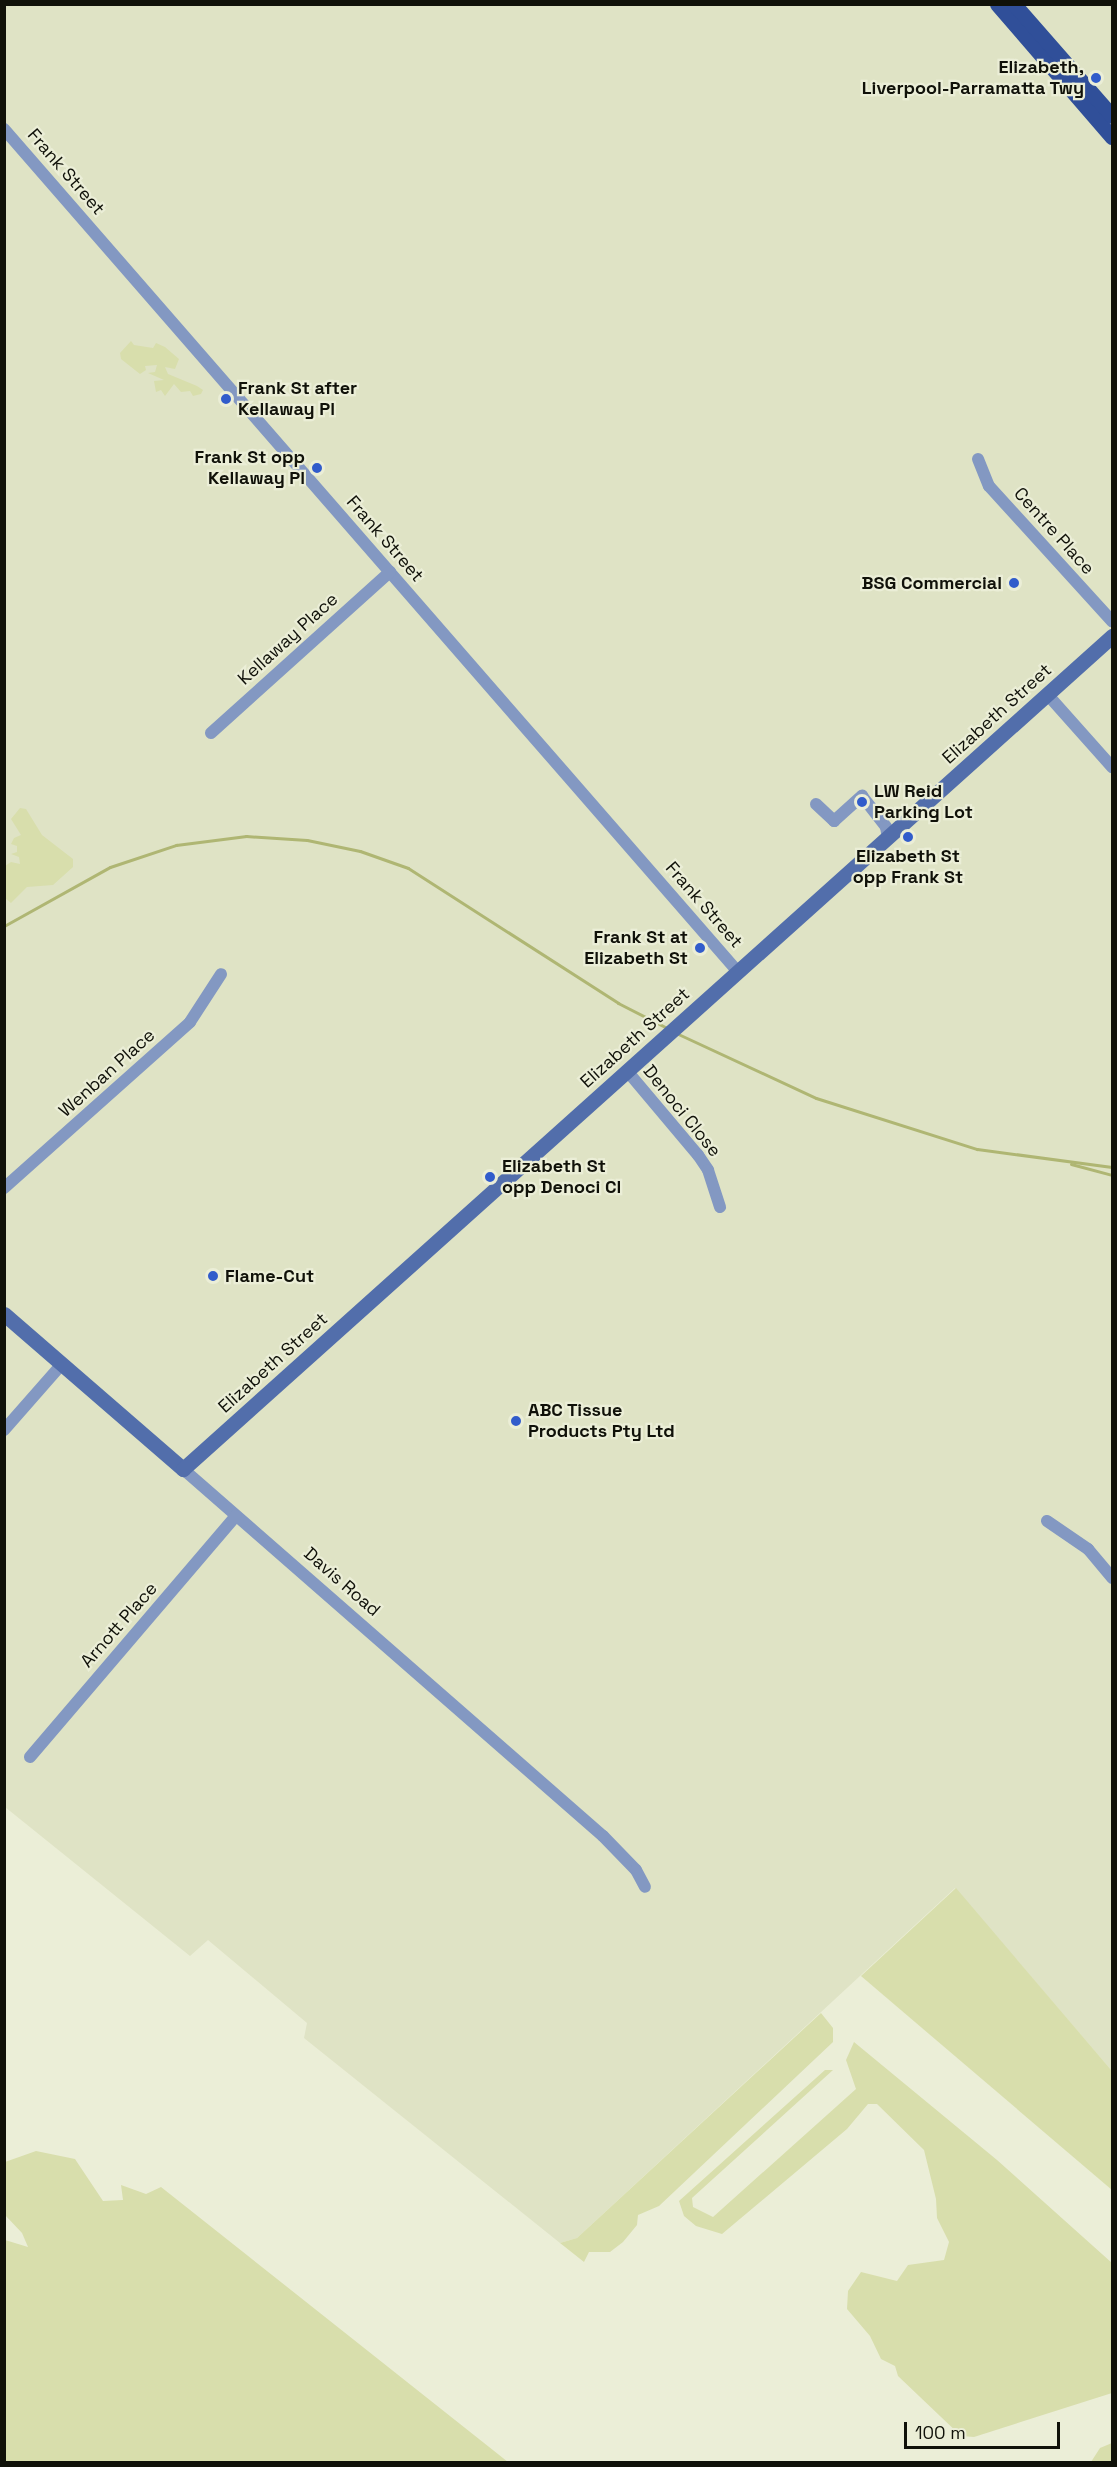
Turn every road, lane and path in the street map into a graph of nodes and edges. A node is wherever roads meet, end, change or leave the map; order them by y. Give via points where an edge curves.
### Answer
1 (997, 4) edge
2 (1014, 4) edge
3 (1113, 116) edge
4 (4, 129) edge
5 (1113, 137) edge
6 (978, 459) dead end
7 (390, 572) junction
8 (1113, 621) edge
9 (1113, 636) edge
10 (1047, 694) junction
11 (211, 733) dead end
12 (1113, 767) edge
13 (816, 804) dead end
14 (888, 838) junction
15 (738, 972) junction
16 (221, 974) dead end
17 (628, 1072) junction
18 (4, 1188) edge
19 (720, 1207) dead end
20 (4, 1314) edge
21 (62, 1364) junction
22 (4, 1430) edge
23 (183, 1470) junction
24 (236, 1516) junction
25 (1047, 1521) dead end
26 (1113, 1578) edge
27 (30, 1757) dead end
28 (645, 1887) dead end

1 - 5 main road
2 - 3 main road
4 - 7 street, Frank Street
6 - 8 street, Centre Place via 989,486
7 - 11 street, Kellaway Place
7 - 15 street, Frank Street
9 - 10 street, Elizabeth Street
10 - 12 street
10 - 14 street, Elizabeth Street
13 - 14 street via 834,821 862,796 886,827
14 - 15 street, Elizabeth Street
15 - 17 street, Elizabeth Street
16 - 18 street, Wenban Place via 190,1022
17 - 19 street, Denoci Close via 698,1155 708,1170
17 - 23 street, Elizabeth Street
20 - 21 street, Davis Road
21 - 22 street
21 - 23 street, Davis Road
23 - 24 street, Davis Road
24 - 27 street, Arnott Place
24 - 28 street, Davis Road via 603,1836 636,1870
25 - 26 street via 1088,1549

